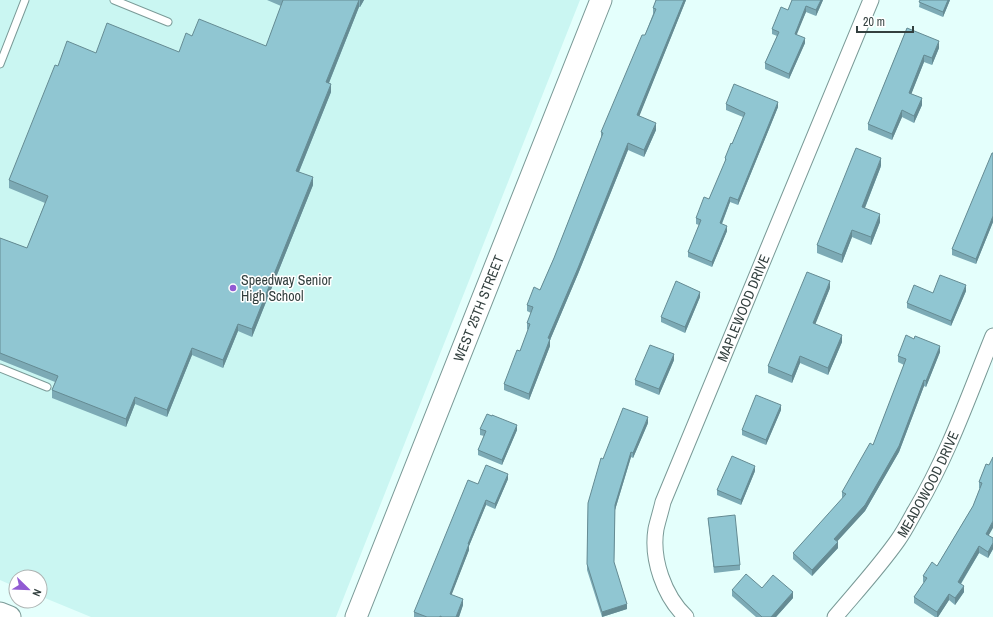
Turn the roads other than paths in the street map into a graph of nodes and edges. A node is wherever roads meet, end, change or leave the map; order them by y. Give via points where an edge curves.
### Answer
1 (26, 0) edge
2 (114, 0) edge
3 (601, 0) edge
4 (871, 0) edge
5 (168, 22) dead end
6 (0, 64) edge
7 (993, 336) edge
8 (0, 368) edge
9 (47, 387) dead end
10 (0, 613) edge
11 (10, 617) edge
12 (356, 617) edge
13 (686, 617) edge
14 (834, 617) edge

1 - 6 lane
2 - 5 lane
3 - 12 street, WEST 25TH STREET
4 - 13 street, MAPLEWOOD DRIVE via 663,502 656,529 657,556 664,583
7 - 14 street, MEADOWOOD DRIVE via 950,441 920,503 898,540 872,575
8 - 9 lane
10 - 11 street

